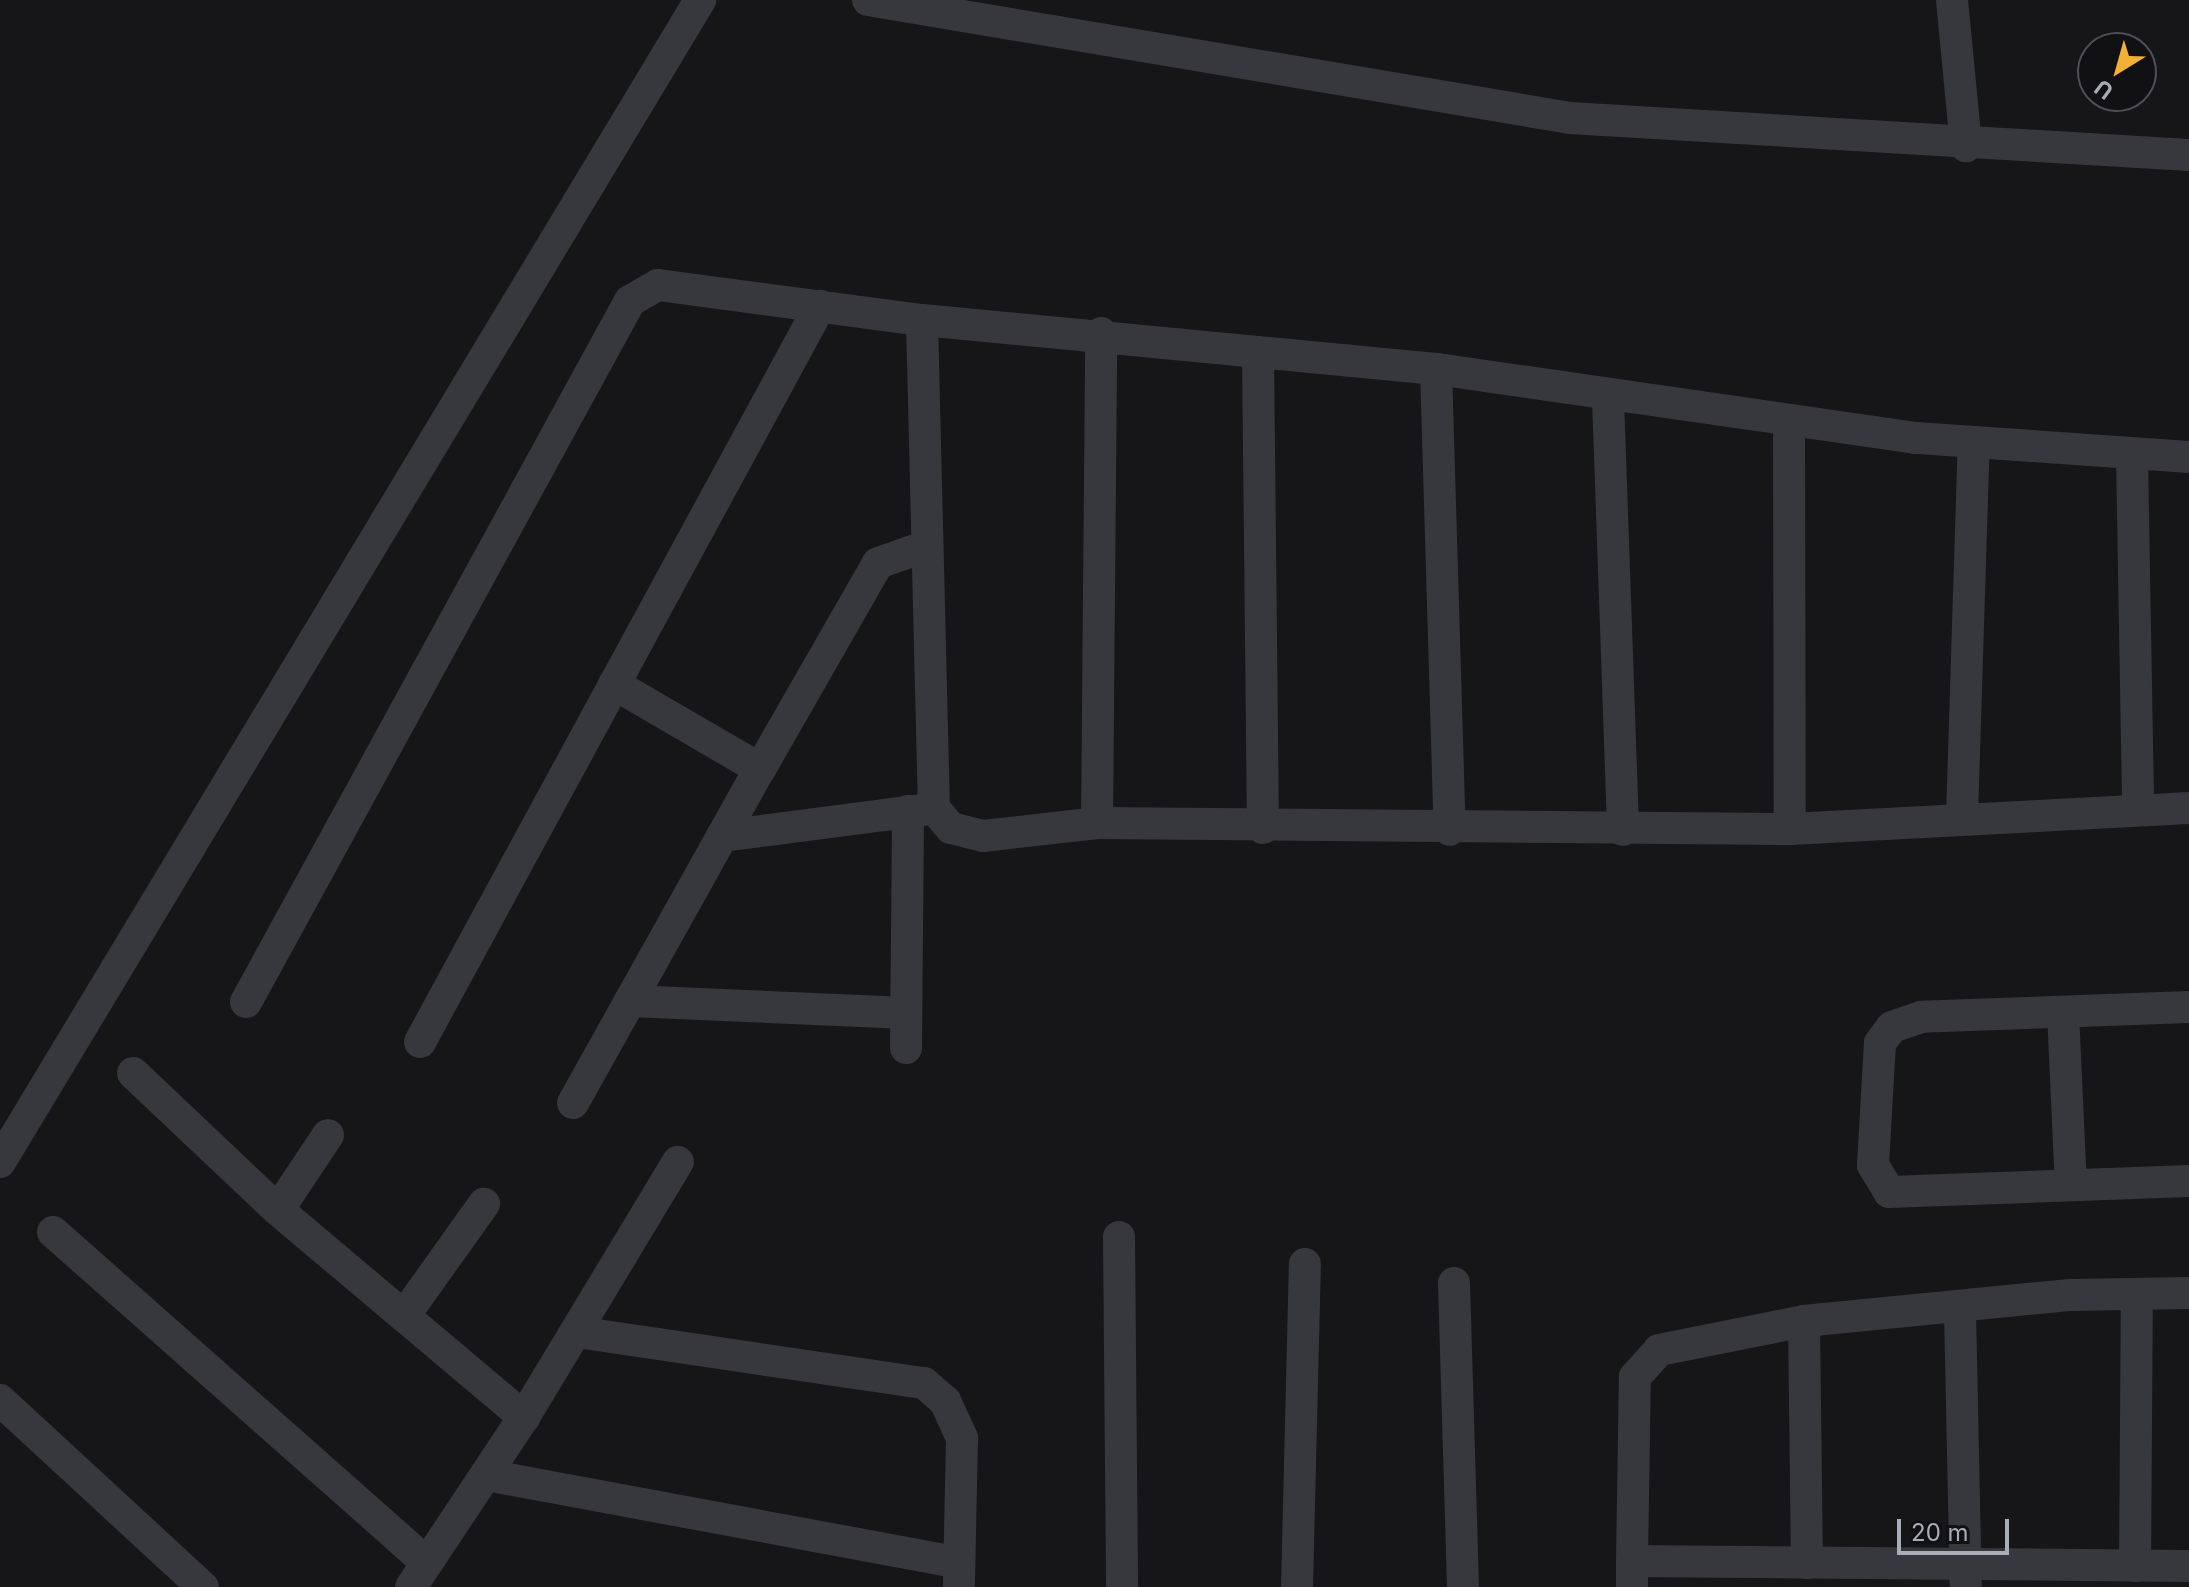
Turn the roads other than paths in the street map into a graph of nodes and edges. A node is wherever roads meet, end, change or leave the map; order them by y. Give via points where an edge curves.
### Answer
1 (700, 0) edge
2 (868, 0) edge
3 (1952, 0) edge
4 (1966, 146) junction
5 (2189, 155) edge
6 (820, 306) junction
7 (922, 320) junction
8 (1101, 333) junction
9 (1258, 352) junction
10 (1436, 369) junction
11 (1608, 398) junction
12 (1789, 422) junction
13 (1974, 442) junction
14 (2132, 456) junction
15 (2189, 457) edge
16 (927, 546) junction
17 (614, 684) junction
18 (760, 769) junction
19 (2189, 808) edge
20 (2138, 809) junction
21 (921, 810) junction
22 (1962, 817) junction
23 (1097, 823) junction
24 (1263, 828) junction
25 (1790, 829) junction
26 (1450, 830) junction
27 (1623, 830) junction
28 (722, 836) junction
29 (630, 1001) junction
30 (246, 1002) dead end
31 (2189, 1007) edge
32 (2063, 1012) junction
33 (906, 1013) junction
34 (420, 1042) dead end
35 (906, 1048) dead end
36 (133, 1073) dead end
37 (573, 1103) dead end
38 (328, 1135) dead end
39 (0, 1162) edge
40 (678, 1162) dead end
41 (2189, 1181) edge
42 (2071, 1185) junction
43 (484, 1204) dead end
44 (278, 1210) junction
45 (53, 1232) dead end
46 (1119, 1237) dead end
47 (1305, 1264) dead end
48 (1454, 1283) dead end
49 (2189, 1293) edge
50 (2137, 1294) junction
51 (1960, 1310) junction
52 (404, 1316) junction
53 (1804, 1321) junction
54 (577, 1332) junction
55 (0, 1400) edge
56 (524, 1417) junction
57 (486, 1475) junction
58 (1807, 1563) junction
59 (2135, 1566) junction
60 (2189, 1566) edge
61 (1632, 1574) edge
62 (419, 1575) edge
63 (959, 1575) edge
64 (1966, 1576) edge
65 (203, 1587) edge
66 (1122, 1587) edge
67 (1297, 1587) edge
68 (1463, 1587) edge

1 - 39 street
2 - 4 street via 1570,118
3 - 4 street
4 - 5 street
6 - 7 street
6 - 17 street
6 - 30 street via 658,285 630,301
7 - 8 street
7 - 16 street
8 - 9 street
8 - 23 street
9 - 10 street
9 - 24 street
10 - 11 street
10 - 26 street
11 - 12 street
11 - 27 street
12 - 13 street
12 - 25 street
13 - 14 street
13 - 22 street
14 - 15 street
14 - 20 street
16 - 18 street via 878,563
16 - 21 street
17 - 18 street
17 - 34 street
18 - 28 street
19 - 20 street
20 - 22 street
21 - 23 street via 951,828 983,836
21 - 28 street
21 - 33 street
22 - 25 street
23 - 24 street
24 - 26 street
25 - 27 street
26 - 27 street
28 - 29 street
29 - 33 street
29 - 37 street
31 - 32 street
32 - 42 street
32 - 42 street via 1921,1017 1892,1027 1880,1043 1873,1165 1889,1192
33 - 35 street
36 - 44 street
38 - 44 street
40 - 54 street
41 - 42 street
43 - 52 street
44 - 52 street
45 - 62 street
46 - 66 street
47 - 67 street
48 - 68 street
49 - 50 street
50 - 51 street
50 - 59 street
51 - 53 street
51 - 64 street
52 - 56 street
53 - 58 street
53 - 61 street via 1659,1350 1641,1365
54 - 56 street
54 - 63 street via 924,1383 945,1401 962,1438
55 - 65 street
56 - 57 street
57 - 62 street
57 - 63 street
58 - 61 street
58 - 64 street
59 - 60 street
59 - 64 street

